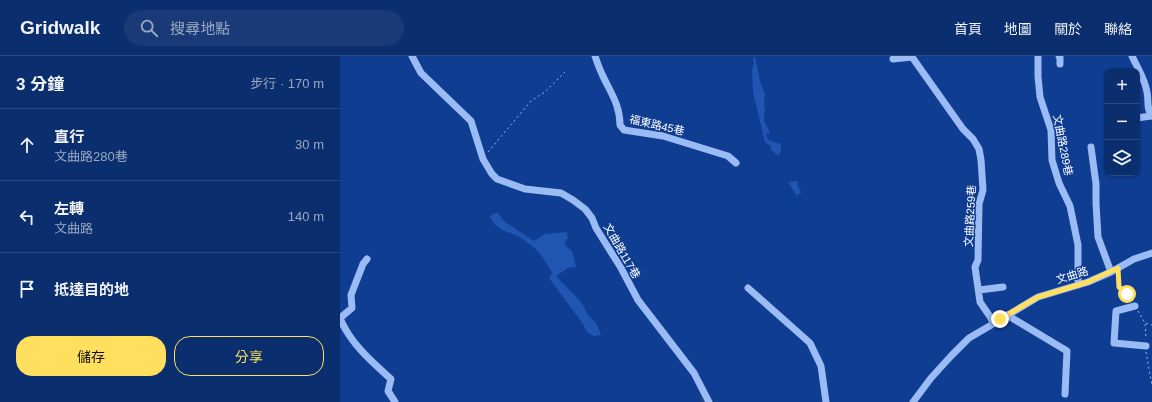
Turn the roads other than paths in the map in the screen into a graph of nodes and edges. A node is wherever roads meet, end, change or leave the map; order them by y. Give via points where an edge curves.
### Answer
1 (412, 56) edge
2 (595, 56) edge
3 (1038, 56) edge
4 (1059, 56) edge
5 (1132, 56) edge
6 (912, 57) edge
7 (893, 59) dead end
8 (1060, 64) dead end
9 (1152, 116) edge
10 (1140, 118) edge
11 (1091, 147) dead end
12 (736, 163) dead end
13 (1152, 253) edge
14 (367, 259) dead end
15 (1114, 270) junction
16 (1078, 285) junction
17 (1003, 287) dead end
18 (748, 288) dead end
19 (978, 290) junction
20 (1134, 306) road end
21 (1007, 315) junction
22 (340, 318) edge
23 (993, 324) junction
24 (1146, 346) road end
25 (1065, 394) dead end
26 (395, 402) edge
27 (709, 402) edge
28 (826, 402) edge
29 (913, 402) edge

1 - 27 street, 文曲路117巷 via 421,72 471,121 484,159 497,179 525,189 561,193 585,209 638,300 694,373
2 - 12 street, 福東路45巷 via 617,104 620,125 624,130 670,138 728,156
3 - 16 street, 文曲路289巷 via 1040,97 1051,130 1052,160 1070,206 1078,245
4 - 8 street
5 - 9 street via 1148,93 1148,107
6 - 7 street
6 - 19 street, 文曲路259巷 via 979,149 983,190 979,204 978,260 975,267
9 - 10 street
11 - 15 street via 1096,184 1098,237
13 - 15 street, 文曲路
14 - 22 street via 351,295 352,308
15 - 16 street, 文曲路
16 - 21 street, 文曲路 via 1038,297
17 - 19 street
18 - 28 street via 810,343 822,366
19 - 23 street, 文曲路259巷 via 980,302
20 - 24 street via 1116,311 1114,343
21 - 23 street, 文曲路
21 - 25 street via 1067,351
22 - 26 street via 346,332 391,380 388,391
23 - 29 street, 文曲路 via 969,338 931,378

